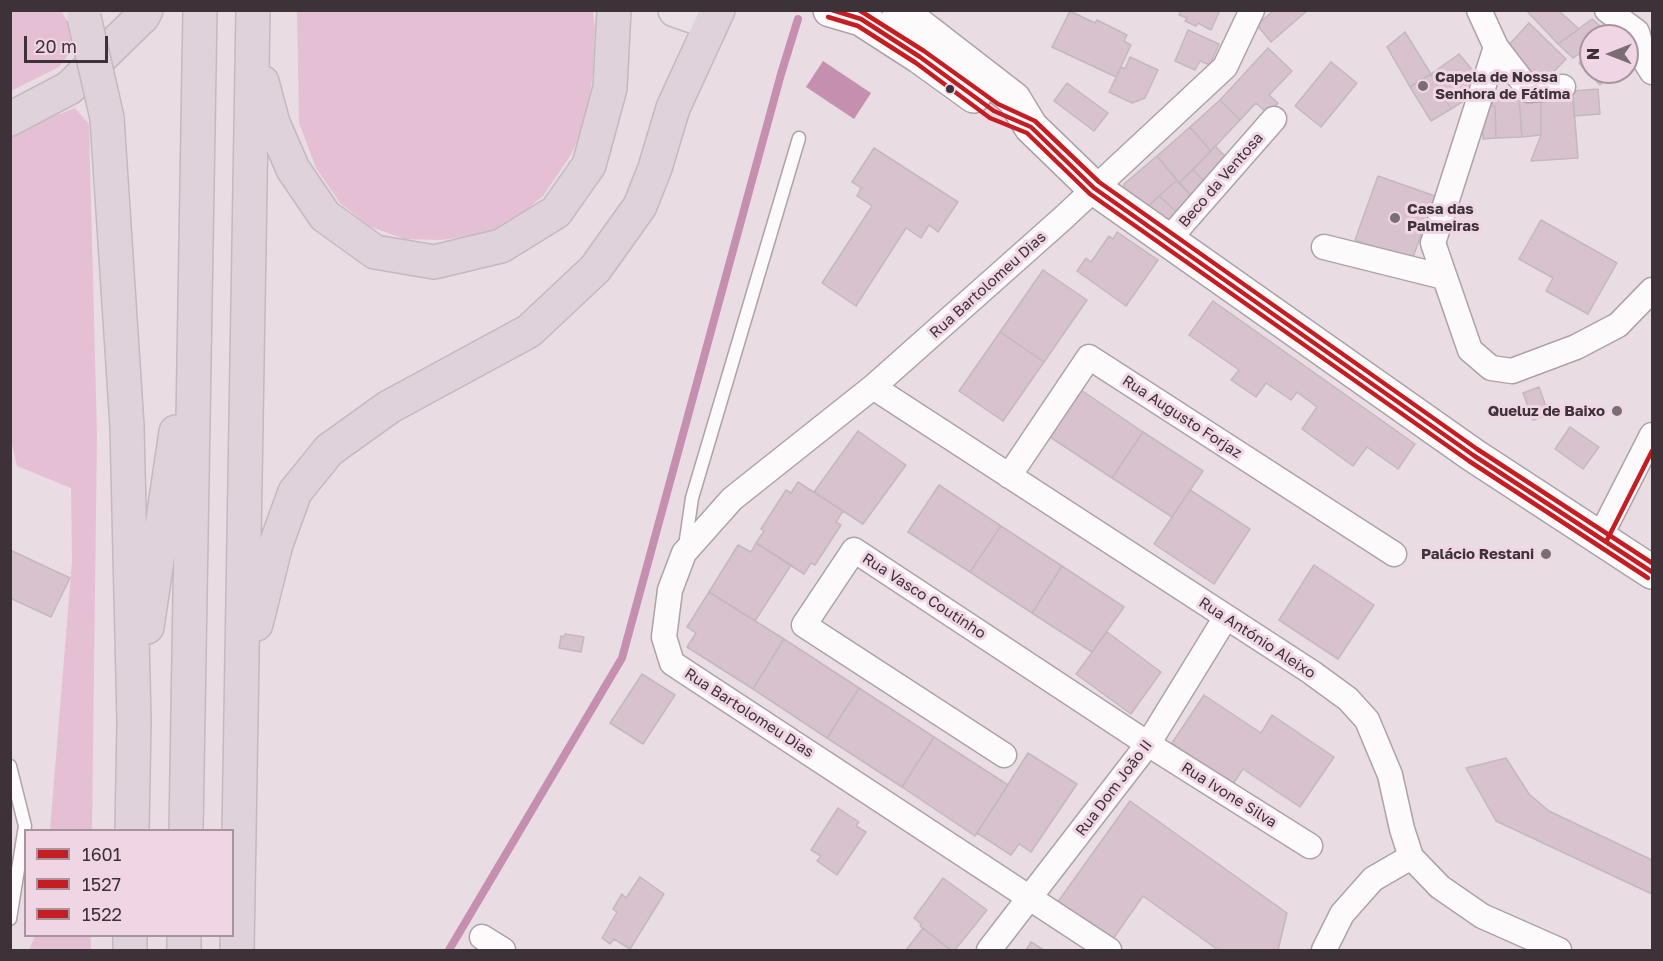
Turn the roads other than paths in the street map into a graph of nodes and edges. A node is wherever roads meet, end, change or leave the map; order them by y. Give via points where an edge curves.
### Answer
1 (146, 10) edge
2 (200, 10) edge
3 (253, 10) edge
4 (614, 10) edge
5 (675, 10) edge
6 (710, 10) edge
7 (718, 10) edge
8 (830, 10) edge
9 (899, 10) edge
10 (1252, 10) edge
11 (1479, 10) edge
12 (1607, 10) edge
13 (82, 14) edge
14 (1496, 47) junction
15 (252, 48) junction
16 (1653, 72) edge
17 (1563, 87) dead end
18 (10, 119) edge
19 (1274, 119) dead end
20 (1031, 127) junction
21 (799, 138) dead end
22 (1094, 188) junction
23 (1168, 240) junction
24 (1324, 247) dead end
25 (1444, 277) junction
26 (1653, 290) edge
27 (195, 294) junction
28 (873, 387) junction
29 (1653, 435) edge
30 (1009, 476) junction
31 (1600, 537) junction
32 (684, 553) junction
33 (1394, 554) dead end
34 (1653, 572) edge
35 (1226, 617) junction
36 (242, 678) junction
37 (134, 721) junction
38 (1148, 744) junction
39 (1004, 756) dead end
40 (10, 765) edge
41 (25, 829) edge
42 (132, 829) edge
43 (186, 829) edge
44 (24, 832) edge
45 (1310, 846) dead end
46 (1411, 857) junction
47 (1031, 897) junction
48 (10, 919) edge
49 (482, 937) dead end
50 (237, 951) edge
51 (503, 951) edge
52 (989, 951) edge
53 (1109, 951) edge
54 (1324, 951) edge
55 (1559, 951) edge

1 - 18 highway via 69,88
2 - 27 highway
3 - 15 highway
4 - 15 highway via 610,88 589,165 556,212 501,246 434,262 375,252 325,216 293,169 273,123
5 - 6 main road via 692,16
7 - 36 highway via 673,108 639,206 595,269 529,331 388,407 328,450 295,492 276,544
8 - 20 main road via 861,19 994,111
9 - 20 main road via 1014,99
10 - 22 street, Rua Bartolomeu Dias via 1225,67
11 - 14 street
12 - 16 street via 1637,32 1645,61
13 - 37 highway, bridge via 107,118 127,426
14 - 17 street via 1529,90
14 - 25 street via 1433,243
15 - 36 highway
19 - 23 street, Beco da Ventosa
20 - 22 main road
21 - 32 lane via 692,498
22 - 23 main road
22 - 28 street, Rua Bartolomeu Dias
23 - 31 main road via 1473,455
24 - 25 street
25 - 26 street via 1470,350 1491,368 1512,371 1576,347 1618,325
27 - 37 highway
27 - 43 highway
28 - 30 street, Rua António Aleixo
28 - 32 street, Rua Bartolomeu Dias via 732,499
29 - 31 street
30 - 33 street, Rua Augusto Forjaz via 1089,357
30 - 35 street, Rua António Aleixo
31 - 34 main road
32 - 47 street, Rua Bartolomeu Dias via 669,590 664,637 672,663
35 - 38 street, Rua Dom João II
35 - 46 street, Rua António Aleixo via 1348,699 1366,720 1390,775
36 - 50 highway
37 - 42 highway
38 - 39 street, Rua Vasco Coutinho via 854,550 804,625
38 - 45 street, Rua Ivone Silva
38 - 47 street, Rua Dom João II
40 - 41 lane
44 - 48 lane
46 - 54 street via 1373,879 1342,914
46 - 55 street, Rua António Aleixo via 1440,887 1482,916
47 - 52 street, Rua Dom João II
47 - 53 street, Rua Bartolomeu Dias
49 - 51 street

